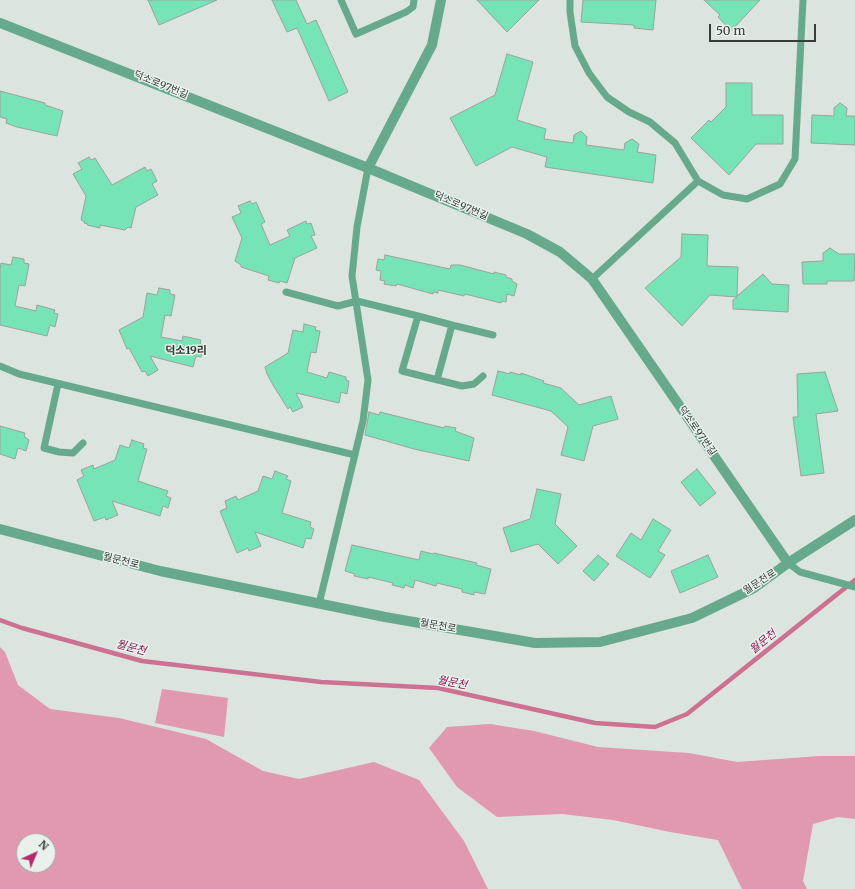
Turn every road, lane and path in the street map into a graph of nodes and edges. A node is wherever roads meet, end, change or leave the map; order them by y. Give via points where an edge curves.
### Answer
1 (341, 0) edge
2 (414, 0) edge
3 (441, 0) edge
4 (570, 0) edge
5 (803, 0) edge
6 (0, 23) edge
7 (368, 168) junction
8 (698, 181) junction
9 (592, 279) junction
10 (286, 292) dead end
11 (357, 301) junction
12 (418, 316) junction
13 (452, 324) junction
14 (493, 334) dead end
15 (0, 366) edge
16 (483, 376) dead end
17 (437, 380) junction
18 (58, 384) junction
19 (83, 443) dead end
20 (355, 455) junction
21 (855, 520) edge
22 (0, 529) edge
23 (788, 563) junction
24 (855, 587) edge
25 (319, 604) junction

1 - 2 lane via 356,34 406,12 413,7
3 - 7 street via 432,45
4 - 8 lane via 575,46 589,73 607,97 650,122 675,143
5 - 8 lane via 795,159 780,184 747,199 723,195
6 - 7 street, 덕소로97번길
7 - 9 street, 덕소로97번길 via 528,234 560,252
7 - 11 lane via 357,228 352,276
8 - 9 lane
9 - 23 street, 덕소로97번길
10 - 11 lane via 338,306
11 - 12 lane
11 - 20 lane via 368,380 363,421
12 - 13 lane
12 - 17 lane via 402,371
13 - 14 lane
13 - 17 lane
15 - 18 lane via 18,374
16 - 17 lane via 474,384 462,386
18 - 19 lane via 44,448 73,453
18 - 20 lane
20 - 25 lane
21 - 23 street, 월문천로
22 - 25 street, 월문천로 via 160,571
23 - 24 lane via 800,572
23 - 25 street, 월문천로 via 754,588 692,618 600,642 535,643

